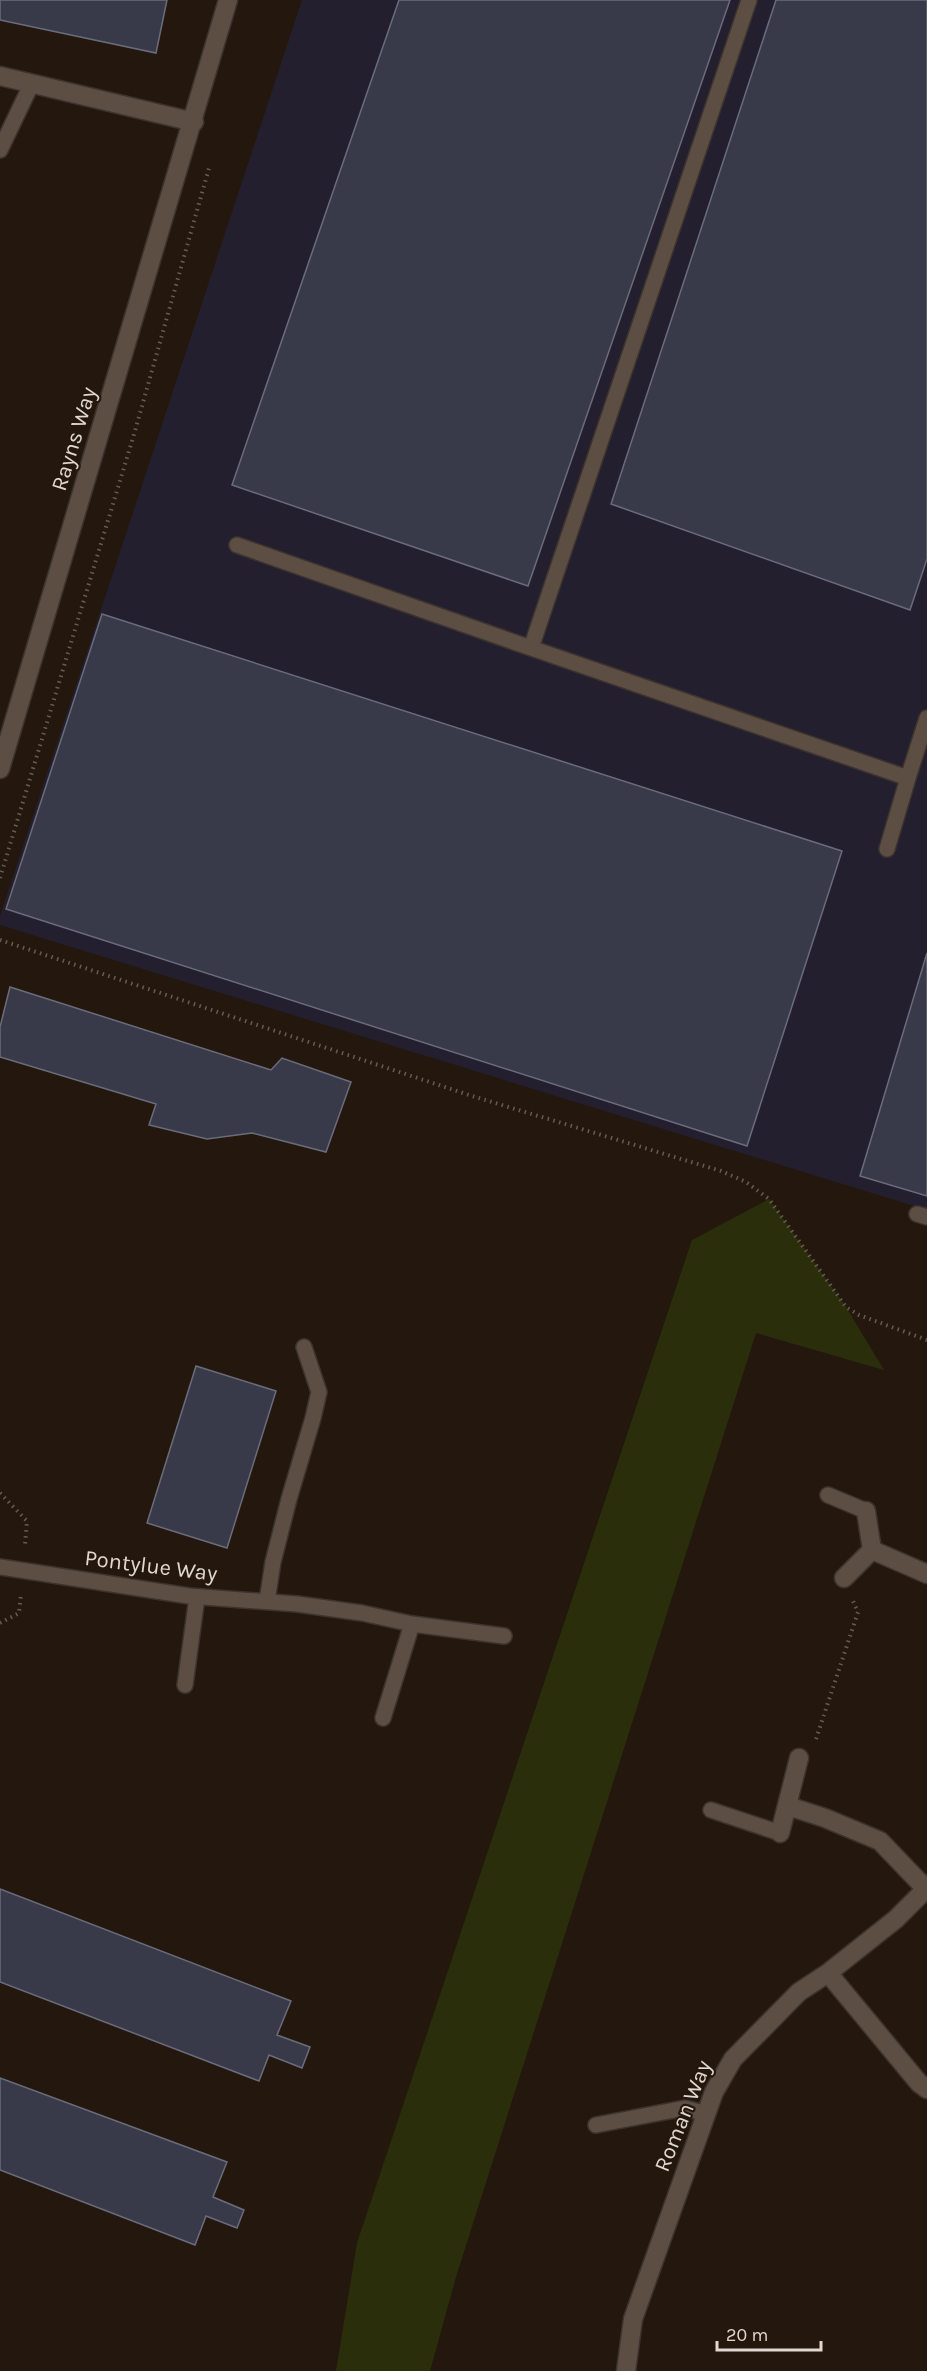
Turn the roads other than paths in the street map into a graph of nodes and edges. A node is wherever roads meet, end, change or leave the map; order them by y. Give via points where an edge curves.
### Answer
1 (228, 0) edge
2 (749, 0) edge
3 (0, 76) edge
4 (32, 83) junction
5 (194, 122) junction
6 (0, 150) edge
7 (237, 545) dead end
8 (531, 648) junction
9 (927, 718) edge
10 (0, 769) edge
11 (908, 778) junction
12 (887, 849) dead end
13 (304, 1347) dead end
14 (828, 1495) dead end
15 (866, 1511) joint
16 (872, 1550) junction
17 (0, 1567) edge
18 (927, 1574) edge
19 (844, 1578) road end
20 (197, 1597) junction
21 (267, 1601) junction
22 (412, 1624) junction
23 (504, 1636) dead end
24 (185, 1685) dead end
25 (383, 1718) dead end
26 (799, 1758) road end
27 (788, 1806) junction
28 (711, 1810) dead end
29 (780, 1833) joint
30 (927, 1889) edge
31 (828, 1973) junction
32 (927, 2089) edge
33 (706, 2114) junction
34 (596, 2125) dead end
35 (626, 2371) edge

1 - 5 street, Rayns Way
2 - 8 lane
3 - 4 street
4 - 5 street
4 - 6 lane
5 - 10 street, Rayns Way
7 - 8 lane
8 - 11 lane
9 - 11 lane
11 - 12 lane
13 - 21 lane via 319,1392 288,1499
14 - 15 lane
15 - 16 street
16 - 18 street
16 - 19 street
17 - 20 lane, Pontylue Way
20 - 21 lane, Pontylue Way
20 - 24 lane
21 - 22 lane, Pontylue Way via 362,1613
22 - 23 lane, Pontylue Way
22 - 25 lane
26 - 27 street
27 - 29 street
27 - 30 street via 880,1841
28 - 29 lane
30 - 31 street, Roman Way
31 - 32 street
31 - 33 street, Roman Way via 799,1992 733,2059
33 - 34 lane via 685,2108
33 - 35 street, Roman Way via 633,2319

